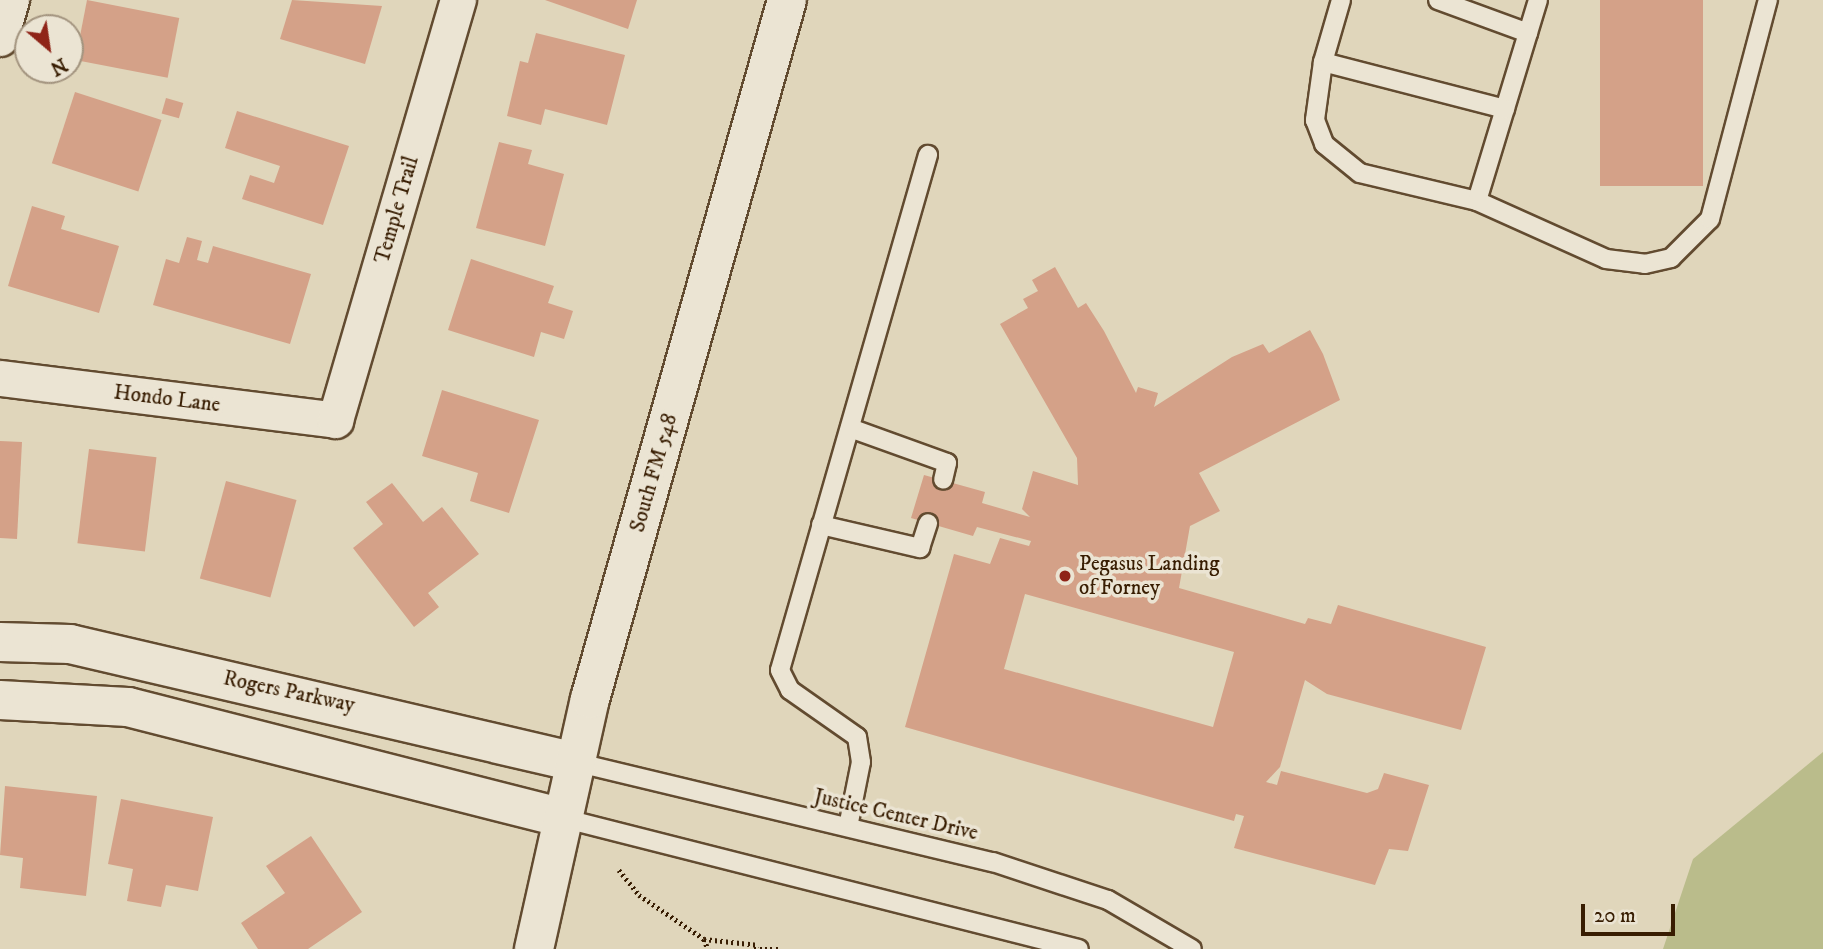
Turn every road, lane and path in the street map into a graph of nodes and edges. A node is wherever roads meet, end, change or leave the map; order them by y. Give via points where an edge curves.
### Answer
1 (11, 0) edge
2 (458, 0) edge
3 (787, 0) edge
4 (1341, 0) edge
5 (1438, 0) edge
6 (1538, 0) edge
7 (1768, 0) edge
8 (1528, 33) junction
9 (0, 38) edge
10 (1323, 62) junction
11 (1505, 109) junction
12 (928, 155) dead end
13 (1476, 201) junction
14 (0, 378) edge
15 (335, 420) joint
16 (850, 428) junction
17 (943, 481) dead end
18 (928, 523) dead end
19 (821, 525) junction
20 (0, 642) edge
21 (0, 700) edge
22 (575, 762) junction
23 (562, 818) junction
24 (848, 827) junction
25 (619, 870) dead end
26 (704, 939) junction
27 (756, 947) edge
28 (534, 949) edge
29 (708, 949) edge
30 (780, 949) edge
31 (1079, 949) edge
32 (1192, 949) edge

1 - 9 street
2 - 15 street, Temple Trail
3 - 22 street, South FM 548
4 - 10 lane
5 - 8 lane
6 - 8 lane
7 - 13 lane via 1710,219 1690,246 1671,258 1644,264 1606,259
8 - 11 lane
10 - 11 lane
10 - 13 lane via 1315,120 1324,144 1340,163
11 - 13 lane
12 - 16 lane
14 - 15 street, Hondo Lane
16 - 17 lane via 947,463
16 - 19 lane
18 - 19 lane via 920,548
19 - 24 lane via 780,670 790,690 857,737 861,762
20 - 22 street, Rogers Parkway via 70,643
21 - 23 street via 128,707
22 - 23 street, South FM 548
22 - 24 lane, Justice Center Drive
23 - 28 street, South FM 548
23 - 31 lane
24 - 32 lane, Justice Center Drive via 993,862 1108,900
25 - 26 path via 639,895
26 - 27 path
26 - 29 path
27 - 30 path

